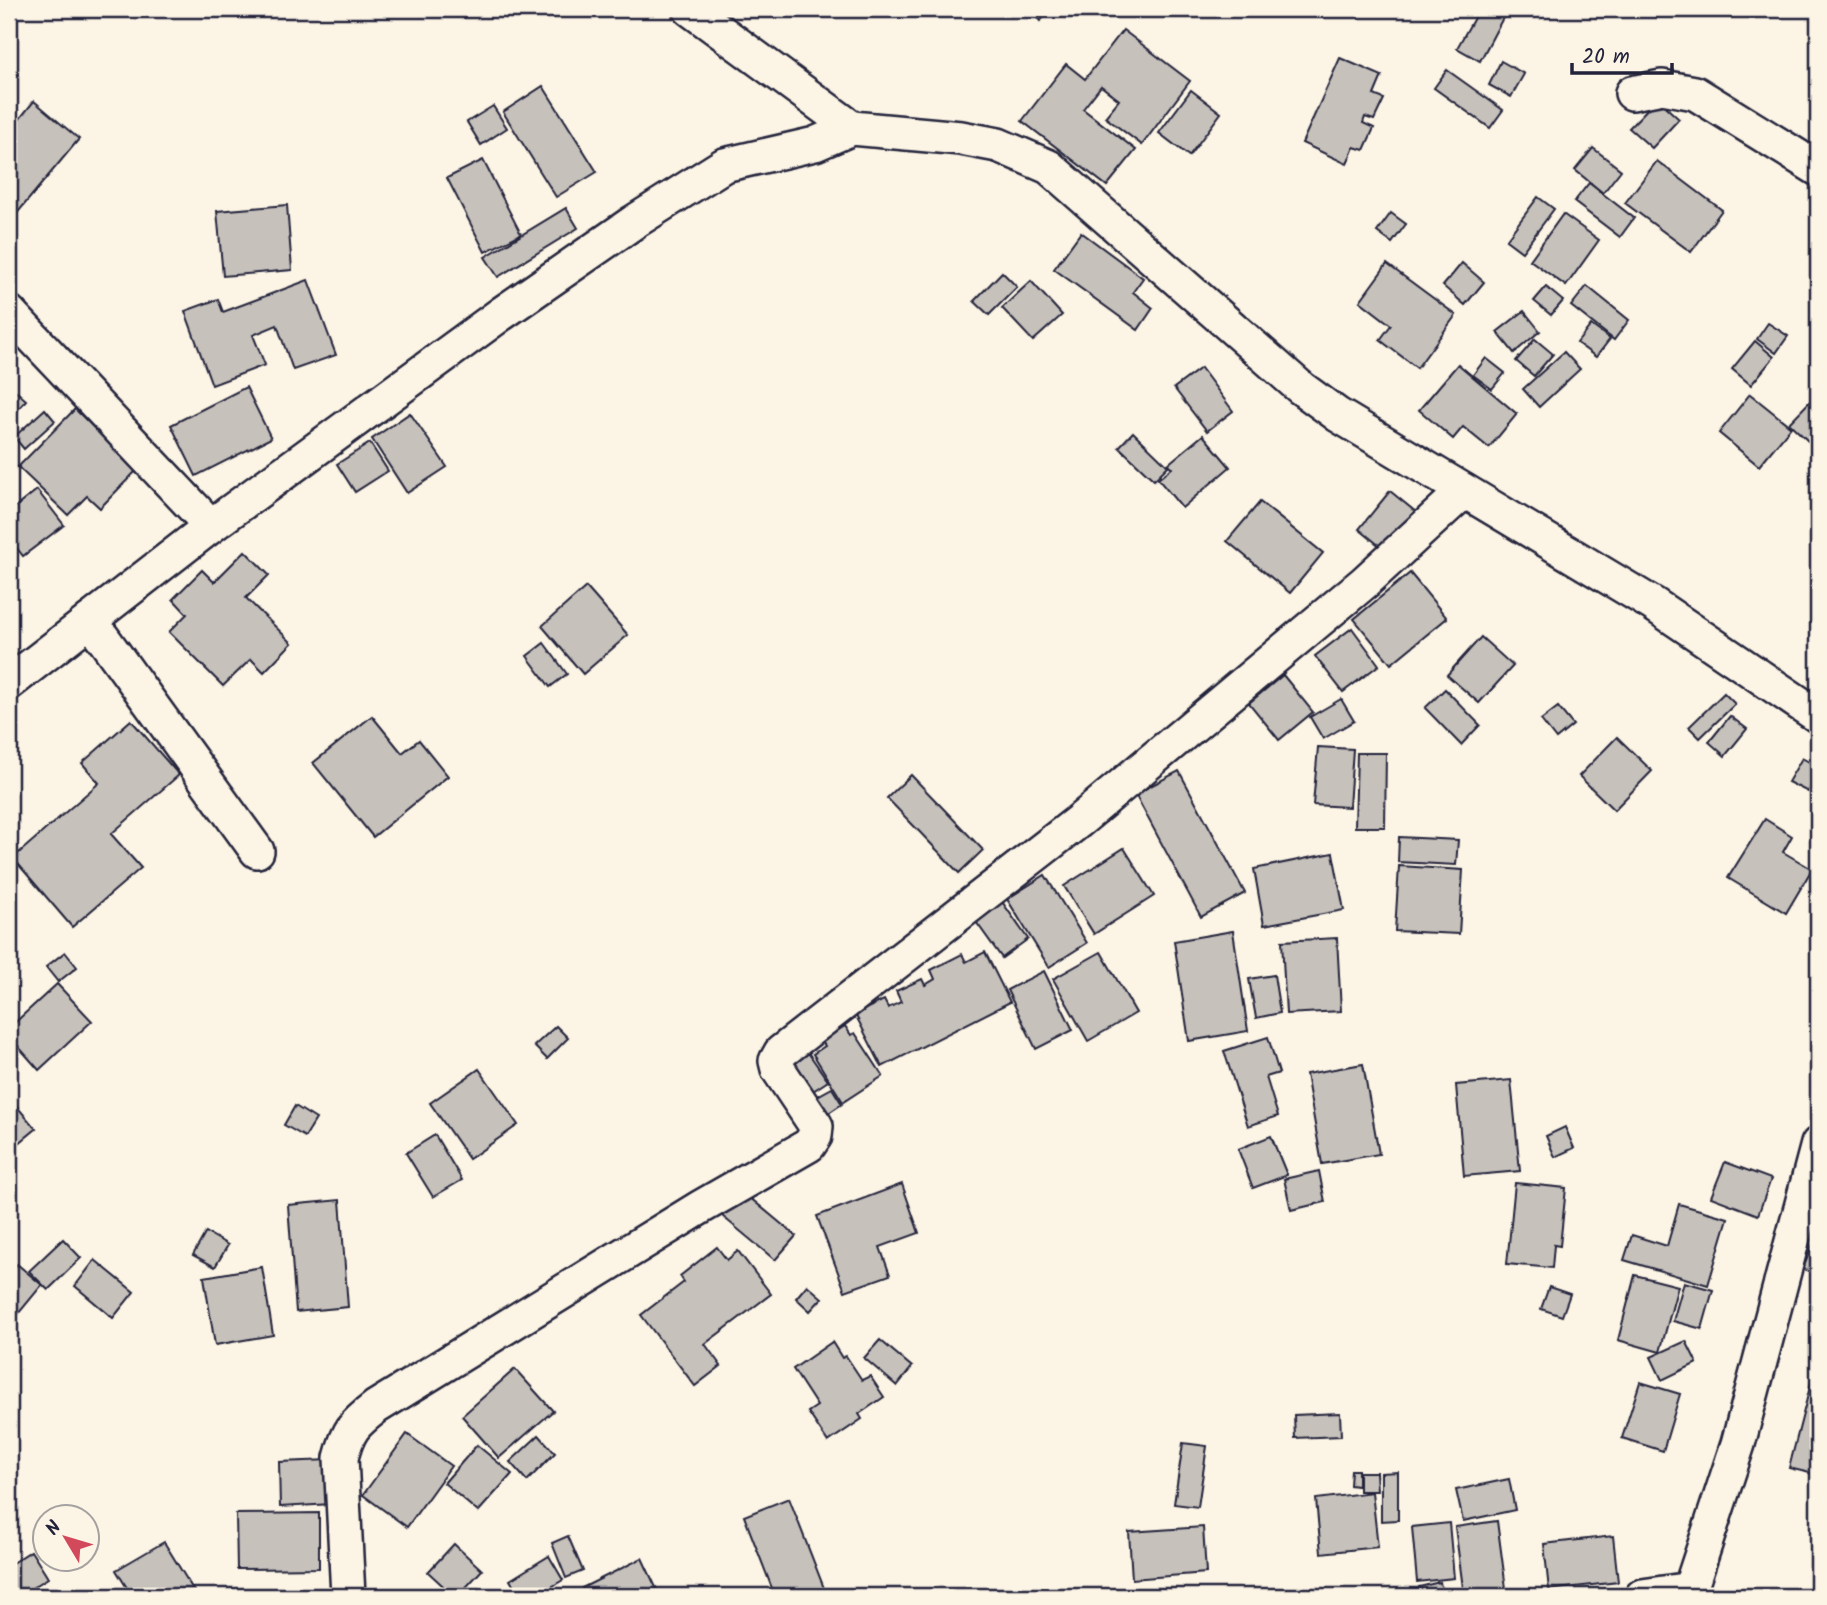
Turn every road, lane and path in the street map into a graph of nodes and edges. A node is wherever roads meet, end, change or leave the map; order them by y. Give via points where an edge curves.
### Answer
1 (690, 9) edge
2 (1632, 93) dead end
3 (852, 128) junction
4 (1818, 169) edge
5 (9, 313) edge
6 (1464, 491) junction
7 (211, 526) junction
8 (90, 620) junction
9 (9, 683) edge
10 (1818, 716) edge
11 (257, 851) dead end
12 (1818, 1144) edge
13 (1690, 1592) edge
14 (348, 1596) edge
15 (1642, 1596) edge

1 - 3 street
2 - 4 street via 1662,87 1695,93
3 - 6 street via 998,145 1049,167 1301,388
3 - 7 street via 816,144 724,165 500,314
5 - 7 street
6 - 10 street via 1653,604
6 - 14 street via 1364,582 1079,821 781,1052 778,1069 816,1126 809,1145 608,1264 354,1424 341,1458
7 - 8 street
8 - 9 street
8 - 11 street
12 - 13 street via 1738,1444
13 - 15 street

